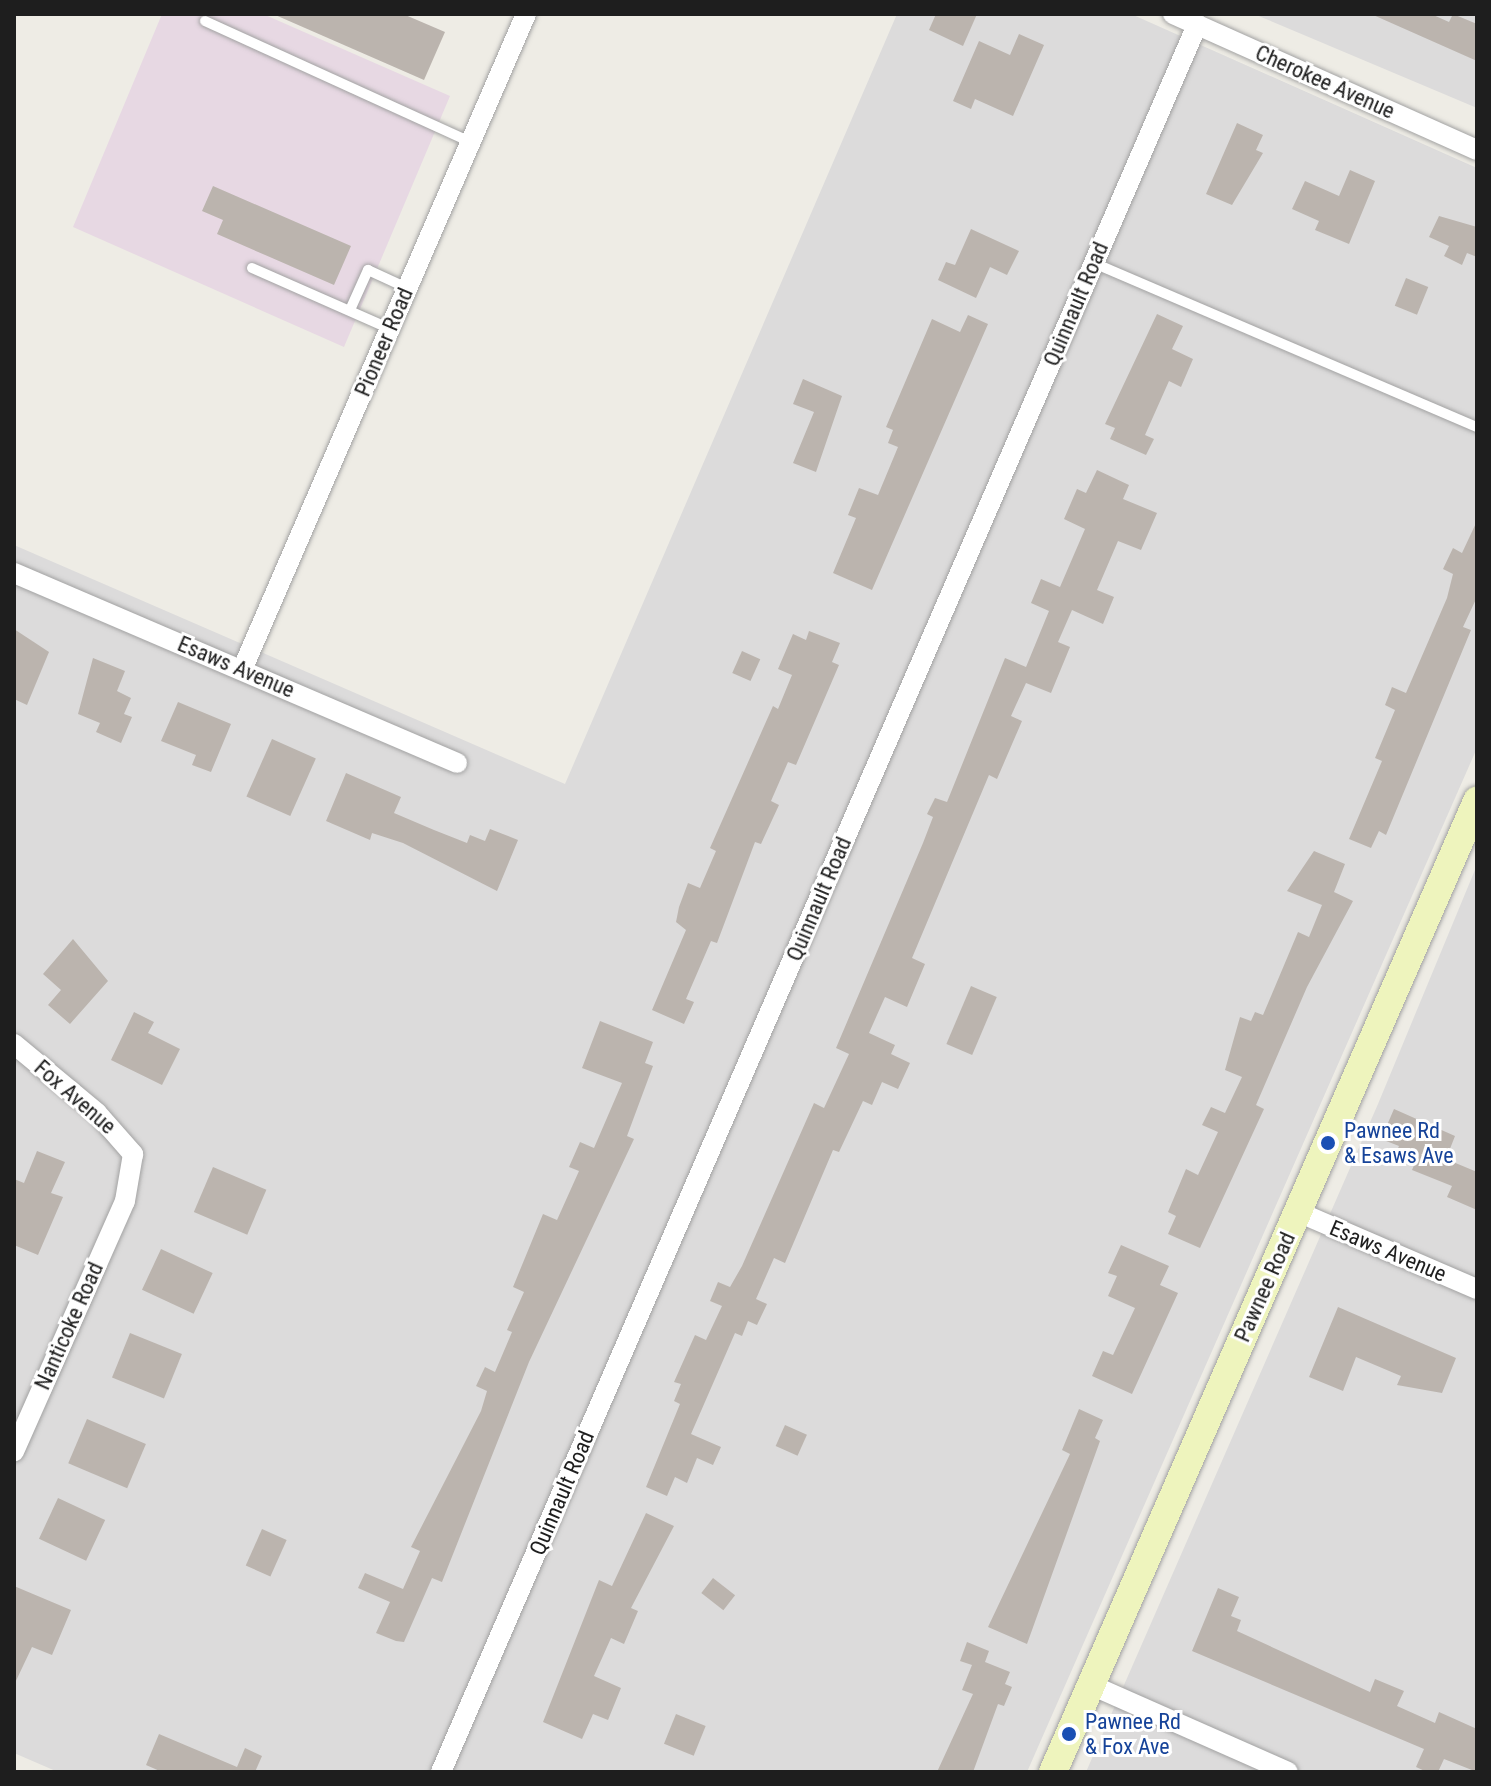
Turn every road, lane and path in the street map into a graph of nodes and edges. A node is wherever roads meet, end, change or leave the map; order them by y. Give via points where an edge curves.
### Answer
1 (526, 14) edge
2 (1173, 14) edge
3 (205, 21) dead end
4 (1197, 25) junction
5 (470, 142) junction
6 (1477, 150) edge
7 (1094, 263) junction
8 (252, 268) dead end
9 (407, 288) junction
10 (350, 310) junction
11 (390, 329) junction
12 (1477, 427) edge
13 (14, 573) edge
14 (242, 670) junction
15 (457, 763) dead end
16 (1477, 801) edge
17 (14, 1044) edge
18 (125, 1201) joint
19 (1298, 1212) junction
20 (1477, 1289) edge
21 (14, 1451) edge
22 (1091, 1685) junction
23 (441, 1772) edge
24 (1053, 1772) edge
25 (1288, 1772) edge

1 - 5 street, Pioneer Road
2 - 4 street, Cherokee Avenue
3 - 5 lane
4 - 6 street, Cherokee Avenue
4 - 7 street, Quinnault Road
5 - 9 street, Pioneer Road
7 - 12 lane
7 - 23 street, Quinnault Road
8 - 10 lane
9 - 10 lane via 368,270
9 - 11 street, Pioneer Road
10 - 11 lane
11 - 14 street, Pioneer Road
13 - 14 street, Esaws Avenue
14 - 15 street, Esaws Avenue
16 - 19 street, Pawnee Road
17 - 18 street, Fox Avenue via 118,1133 133,1154
18 - 21 street, Nanticoke Road
19 - 20 street, Esaws Avenue
19 - 22 street, Pawnee Road
22 - 24 street, Pawnee Road
22 - 25 street

